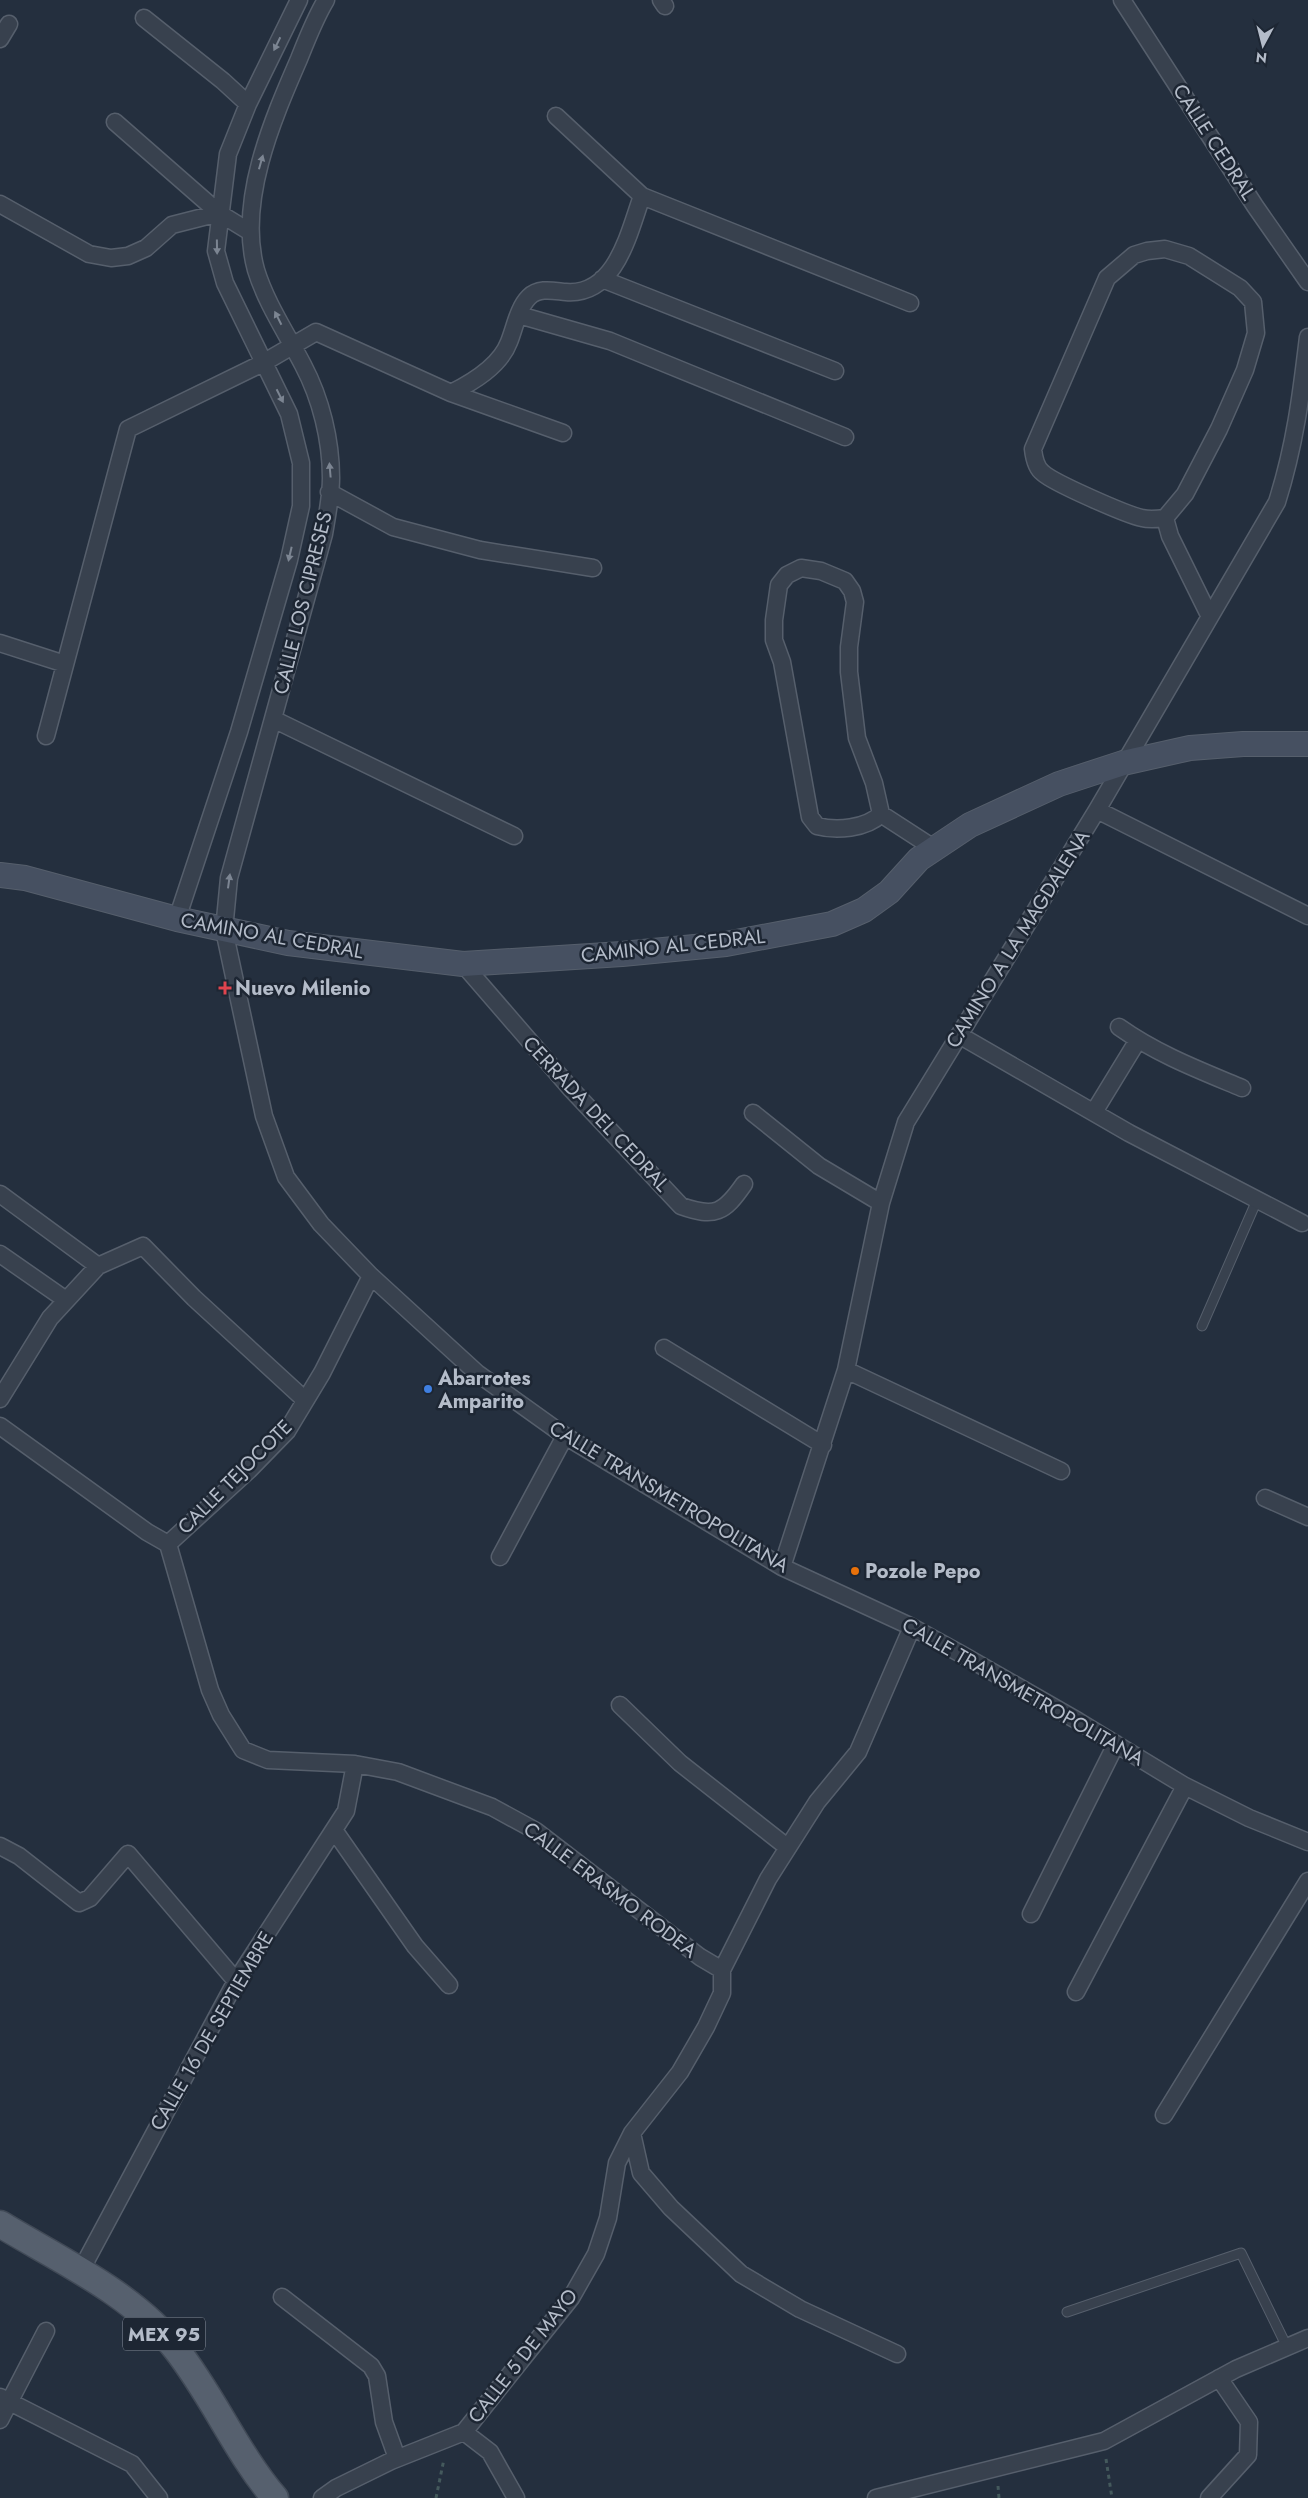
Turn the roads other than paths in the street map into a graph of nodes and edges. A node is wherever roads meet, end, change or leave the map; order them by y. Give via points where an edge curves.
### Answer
1 (299, 0) edge
2 (326, 0) edge
3 (1122, 0) edge
4 (144, 18) dead end
5 (9, 24) dead end
6 (0, 38) edge
7 (248, 104) junction
8 (556, 116) dead end
9 (115, 122) dead end
10 (642, 196) junction
11 (0, 204) edge
12 (219, 213) junction
13 (250, 232) junction
14 (602, 279) junction
15 (1308, 282) edge
16 (910, 303) dead end
17 (519, 315) junction
18 (1308, 337) edge
19 (293, 348) junction
20 (263, 363) junction
21 (834, 371) dead end
22 (451, 393) junction
23 (563, 433) dead end
24 (845, 437) dead end
25 (329, 492) junction
26 (1165, 518) junction
27 (593, 568) dead end
28 (1210, 617) junction
29 (0, 643) edge
30 (65, 664) junction
31 (273, 719) junction
32 (46, 736) dead end
33 (1308, 744) edge
34 (1123, 763) junction
35 (1097, 810) junction
36 (880, 814) junction
37 (514, 836) dead end
38 (935, 848) junction
39 (0, 875) edge
40 (1308, 916) edge
41 (177, 919) junction
42 (224, 930) junction
43 (463, 964) junction
44 (1119, 1026) dead end
45 (959, 1035) junction
46 (1138, 1040) junction
47 (1242, 1088) dead end
48 (1094, 1112) junction
49 (753, 1113) dead end
50 (744, 1184) dead end
51 (0, 1194) edge
52 (1257, 1200) junction
53 (881, 1203) junction
54 (1302, 1223) dead end
55 (0, 1254) edge
56 (98, 1266) junction
57 (371, 1276) junction
58 (66, 1300) junction
59 (1202, 1326) dead end
60 (664, 1348) dead end
61 (846, 1370) junction
62 (0, 1399) edge
63 (306, 1400) junction
64 (0, 1426) edge
65 (564, 1436) junction
66 (823, 1444) junction
67 (1060, 1471) dead end
68 (1265, 1498) dead end
69 (1308, 1517) edge
70 (168, 1544) junction
71 (500, 1557) dead end
72 (782, 1567) junction
73 (912, 1627) junction
74 (620, 1705) dead end
75 (1116, 1744) junction
76 (355, 1764) junction
77 (1185, 1786) junction
78 (334, 1830) junction
79 (1308, 1842) edge
80 (0, 1846) edge
81 (787, 1847) junction
82 (1308, 1881) edge
83 (1031, 1914) dead end
84 (722, 1970) junction
85 (236, 1981) junction
86 (449, 1985) dead end
87 (1076, 1992) dead end
88 (1164, 2115) dead end
89 (632, 2133) junction
90 (0, 2224) edge
91 (80, 2272) junction
92 (282, 2297) dead end
93 (1066, 2312) dead end
94 (46, 2331) dead end
95 (1308, 2338) edge
96 (1287, 2347) junction
97 (896, 2354) dead end
98 (1219, 2378) junction
99 (5, 2399) edge
100 (0, 2420) edge
101 (464, 2432) junction
102 (397, 2458) junction
103 (159, 2498) edge
104 (275, 2498) edge
105 (322, 2498) edge
106 (516, 2498) edge
107 (876, 2498) edge
108 (1209, 2498) edge

1 -> 7 street, CALLE LOS CIPRESES
13 -> 2 street, CALLE LOS CIPRESES via 252,200 261,162 285,91
3 - 15 street, CALLE CEDRAL
4 - 7 street
5 - 6 street
7 - 12 street, CALLE LOS CIPRESES via 228,154
8 - 10 street
9 - 12 street
10 - 14 street via 619,257
10 - 16 street
11 - 12 street via 89,254 111,258 128,256 146,248 172,225
12 - 13 street
12 -> 20 street, CALLE LOS CIPRESES via 216,251 224,283
19 -> 13 street, CALLE LOS CIPRESES via 256,270
14 - 17 street via 580,292 539,291 530,296
14 - 21 street
17 - 22 street via 503,355 475,379
17 - 24 street via 610,341
18 - 28 street, CAMINO A LA MAGDALENA via 1296,431 1277,502
19 - 20 street
19 - 22 street via 316,332
25 -> 19 street, CALLE LOS CIPRESES via 331,478 326,425 304,366
20 - 30 street via 128,429
20 -> 41 street, CALLE LOS CIPRESES via 289,414 301,463 301,506 289,560 239,732
22 - 23 street
25 - 27 street via 393,527 480,550
25 - 31 street, CALLE LOS CIPRESES via 324,534
26 - 26 street via 1185,494 1219,429 1245,370 1256,333 1253,302 1240,288 1189,256 1165,249 1134,255 1107,278 1033,449 1038,467 1049,477 1132,516 1153,520
26 - 28 street via 1170,536
28 - 34 street, CAMINO A LA MAGDALENA
29 - 30 street
30 - 32 street
31 - 37 street
42 -> 31 street, CALLE LOS CIPRESES via 229,878
33 - 34 street, CAMINO AL CEDRAL via 1190,748
34 - 35 street, CAMINO A LA MAGDALENA
34 - 38 street, CAMINO AL CEDRAL via 1059,784 970,825
35 - 40 street
35 - 45 street, CAMINO A LA MAGDALENA
36 - 36 street via 874,782 857,738 849,672 855,602 852,591 845,581 834,576 801,568 787,575 778,585 774,640 782,662 810,817 817,826 830,829 873,822
36 - 38 street
38 - 43 street, CAMINO AL CEDRAL via 919,859 889,892 864,910 832,924 726,944
39 - 41 street, CAMINO AL CEDRAL via 100,896
41 - 42 street, CAMINO AL CEDRAL
42 - 43 street, CAMINO AL CEDRAL via 288,943
42 - 57 street, CALLE TRANSMETROPOLITANA via 264,1116 286,1177 321,1224
43 - 50 street, CERRADA DEL CEDRAL via 571,1089 681,1206 700,1213 716,1211 730,1204
44 - 46 street
45 - 48 street
45 - 53 street, CAMINO A LA MAGDALENA via 906,1122
46 - 47 street
46 - 48 street
48 - 52 street
49 - 53 street via 819,1166
51 - 56 street
52 - 54 street
52 - 59 lane
53 - 61 street, CAMINO A LA MAGDALENA
55 - 58 street
56 - 58 street
56 - 63 street via 143,1246 194,1298
57 - 63 street, CALLE TEJOCOTE
57 - 65 street, CALLE TRANSMETROPOLITANA via 477,1373
58 - 62 street via 50,1318
60 - 66 street
61 - 66 street, CAMINO A LA MAGDALENA
61 - 67 street
63 - 70 street, CALLE TEJOCOTE via 287,1431
64 - 70 street
65 - 71 street
65 - 72 street, CALLE TRANSMETROPOLITANA
66 - 72 street, CAMINO A LA MAGDALENA
68 - 69 street
70 - 76 street, CALLE ERASMO RODEA via 210,1690 243,1750 268,1760
72 - 73 street, CALLE TRANSMETROPOLITANA
73 - 75 street, CALLE TRANSMETROPOLITANA
73 - 81 street via 858,1752 817,1802
74 - 81 street via 680,1763
75 - 77 street, CALLE TRANSMETROPOLITANA
75 - 83 street
76 - 78 street, CALLE 16 DE SEPTIEMBRE via 346,1811
76 - 84 street, CALLE ERASMO RODEA via 398,1772 444,1788 492,1807 536,1831 700,1957
77 - 79 street, CALLE TRANSMETROPOLITANA via 1249,1818
77 - 87 street
78 - 85 street, CALLE 16 DE SEPTIEMBRE
78 - 86 street via 416,1946
80 - 85 street via 20,1856 79,1903 90,1898 128,1854
81 - 84 street
82 - 88 street
84 - 89 street, CALLE 5 DE MAYO via 722,1993 706,2027 680,2072
85 - 91 street, CALLE 16 DE SEPTIEMBRE
89 - 97 street via 641,2173 671,2208 741,2274 800,2309
89 - 101 street, CALLE 5 DE MAYO via 617,2163 608,2218 596,2254 572,2298
90 - 91 main road, MEX 95
91 - 104 main road, MEX 95 via 157,2326 176,2348
92 - 102 street via 370,2366 377,2376 384,2422
93 - 96 lane via 1241,2253
94 - 99 street
95 - 96 street
96 - 98 street
98 - 107 street via 1104,2441
98 - 108 street via 1249,2422 1248,2454
99 - 100 street
99 - 103 street via 132,2464
101 - 102 street, CALLE 5 DE MAYO
101 - 106 street via 490,2452
102 - 105 street, CALLE 5 DE MAYO

